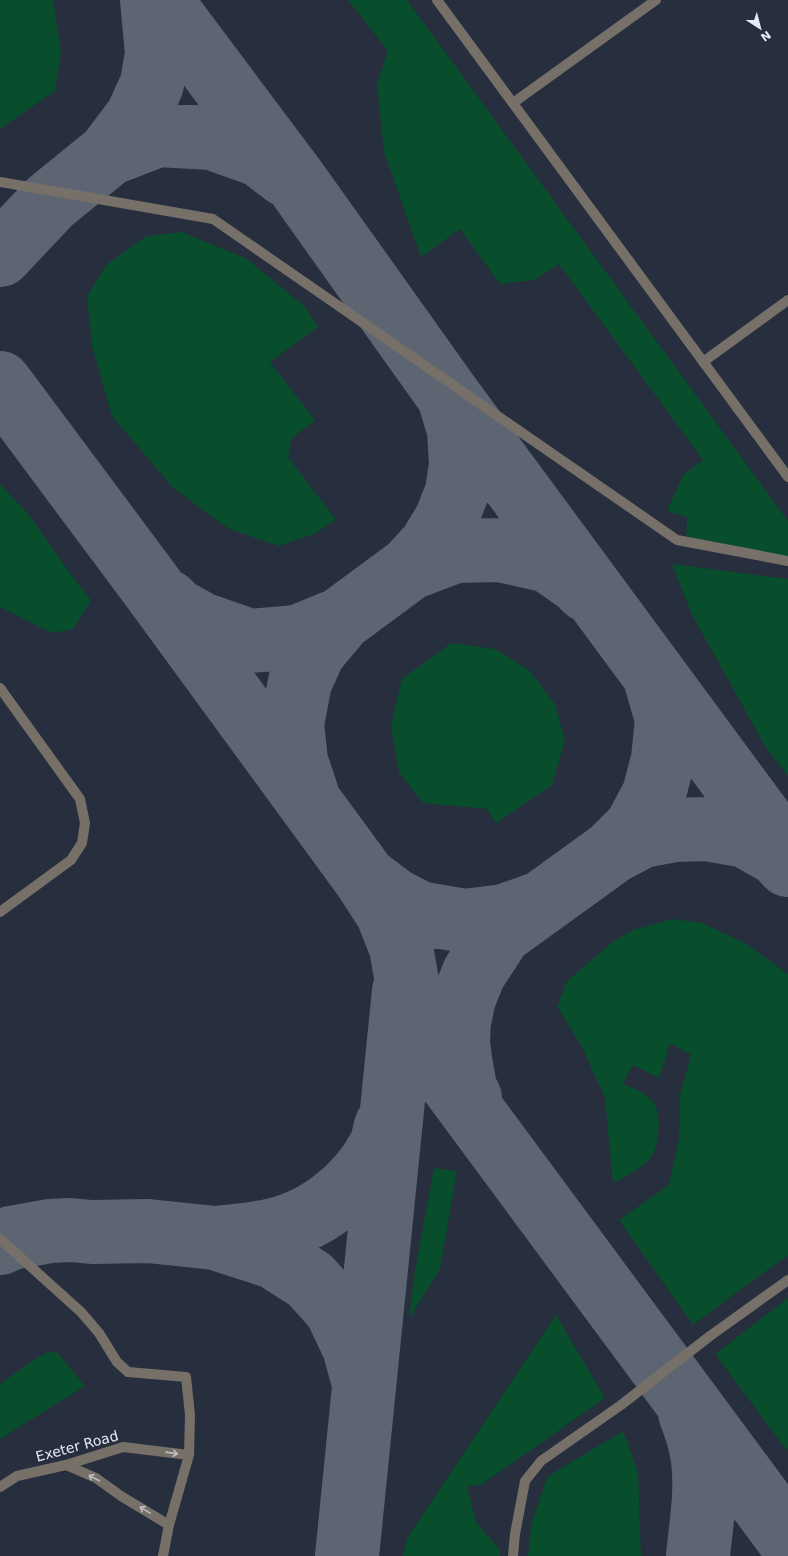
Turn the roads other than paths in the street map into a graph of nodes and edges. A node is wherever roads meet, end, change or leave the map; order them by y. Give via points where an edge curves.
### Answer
1 (437, 0) edge
2 (656, 0) edge
3 (513, 103) junction
4 (0, 182) edge
5 (788, 300) edge
6 (703, 362) junction
7 (788, 477) edge
8 (788, 562) edge
9 (0, 688) edge
10 (0, 912) edge
11 (0, 1239) edge
12 (788, 1280) edge
13 (189, 1455) junction
14 (66, 1465) junction
15 (0, 1487) edge
16 (169, 1525) junction
17 (162, 1556) edge
18 (513, 1556) edge

1 - 3 lane
2 - 3 lane
3 - 6 lane
4 - 8 lane via 214,219 677,540
5 - 6 lane
6 - 7 lane
9 - 10 lane via 80,799 85,823 82,843 71,860
11 - 13 lane via 81,1312 99,1333 117,1362 128,1372 186,1377 190,1415
12 - 18 lane via 621,1405 541,1461 525,1481
14 -> 13 lane, Exeter Road via 123,1447
13 - 16 lane
14 - 15 lane, Exeter Road via 17,1476
16 -> 14 lane via 96,1478
16 - 17 lane

